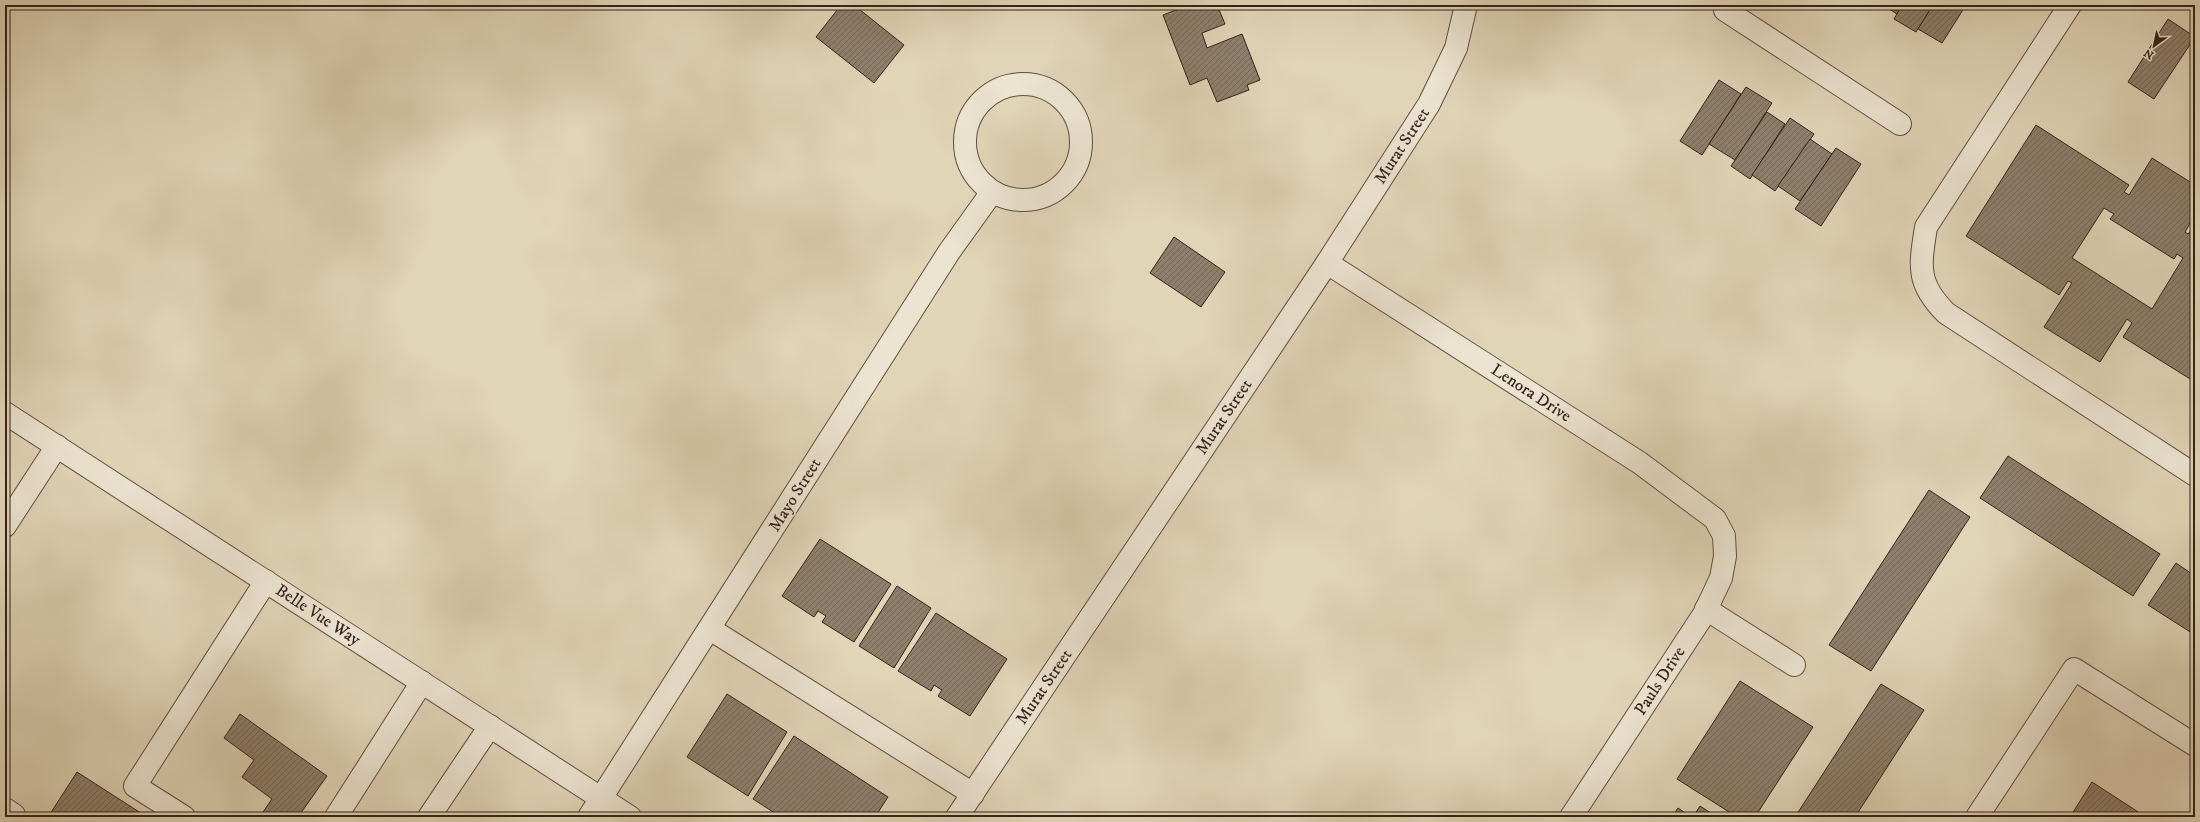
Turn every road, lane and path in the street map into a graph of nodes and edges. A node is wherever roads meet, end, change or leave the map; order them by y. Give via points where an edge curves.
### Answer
1 (1466, 5) edge
2 (1729, 5) edge
3 (2070, 5) edge
4 (1900, 124) dead end
5 (992, 192) junction
6 (1327, 262) junction
7 (5, 413) edge
8 (57, 446) junction
9 (2195, 475) edge
10 (5, 526) edge
11 (1724, 536) joint
12 (266, 581) junction
13 (1706, 609) junction
14 (710, 629) junction
15 (1794, 665) dead end
16 (422, 682) junction
17 (490, 726) junction
18 (2195, 745) edge
19 (973, 794) junction
20 (595, 808) edge
21 (438, 814) edge
22 (184, 817) edge
23 (336, 817) edge
24 (630, 817) edge
25 (957, 817) edge
26 (1571, 817) edge
27 (1977, 817) edge

1 - 6 street, Murat Street via 1456,48 1429,104
2 - 4 street via 1725,10
3 - 9 street via 1926,227 1921,259 1922,278 1931,298 1946,313
5 - 5 street via 1010,199 1029,201 1048,196 1063,185 1075,170 1081,152 1081,132 1074,114 1063,99 1047,89 1028,84 1008,86 990,94 977,107 968,124 965,143 968,162 977,179
5 - 14 street, Mayo Street via 949,252
6 - 11 street, Lenora Drive via 1640,463 1715,519
6 - 19 street, Murat Street
7 - 8 street, Belle Vue Way
8 - 10 street
8 - 12 street, Belle Vue Way
11 - 13 street, Pauls Drive via 1725,556 1721,578
12 - 16 street, Belle Vue Way
12 - 22 street via 135,786
13 - 15 street
13 - 26 street, Pauls Drive
14 - 19 street
14 - 20 street, Mayo Street
16 - 17 street, Belle Vue Way
16 - 23 street
17 - 20 street, Belle Vue Way
17 - 21 street
18 - 27 street via 2074,669
19 - 25 street, Murat Street
20 - 24 street, Belle Vue Way

